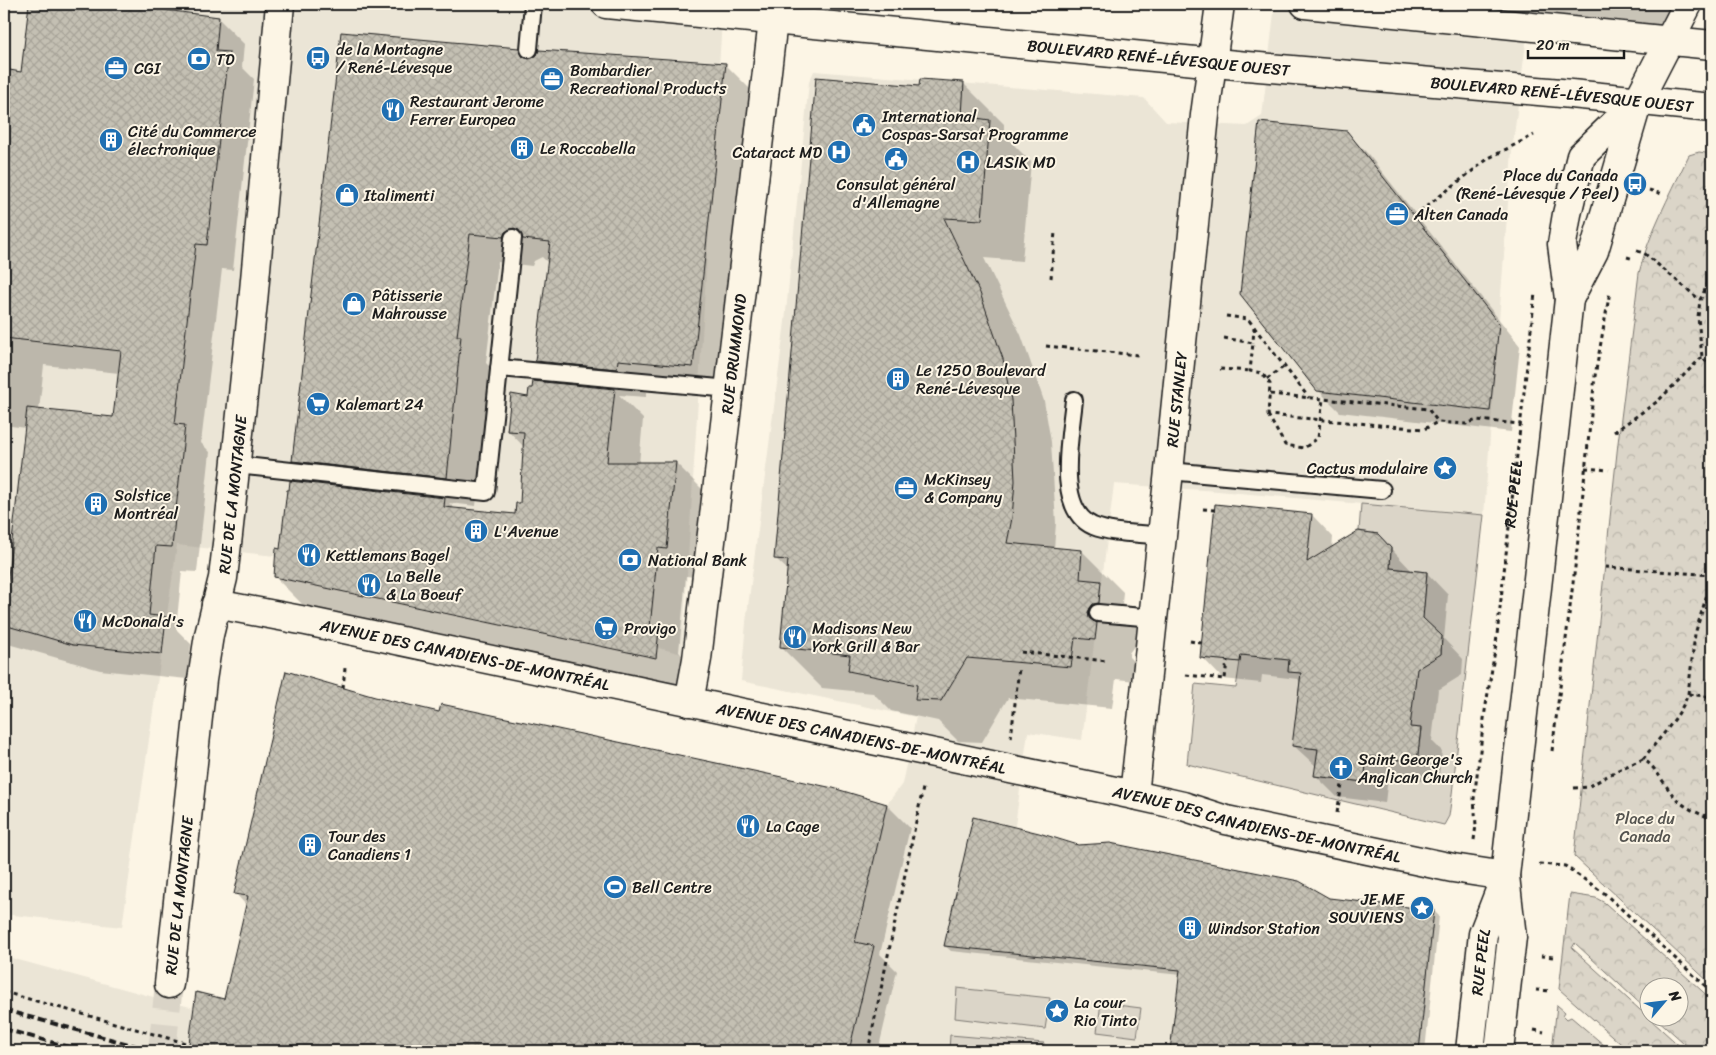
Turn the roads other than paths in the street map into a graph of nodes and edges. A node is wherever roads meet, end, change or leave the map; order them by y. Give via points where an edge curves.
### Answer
1 (280, 4) edge
2 (533, 4) edge
3 (606, 4) edge
4 (1220, 4) edge
5 (1305, 4) edge
6 (1688, 4) edge
7 (774, 12) edge
8 (1670, 41) junction
9 (1712, 45) edge
10 (529, 49) dead end
11 (1212, 62) junction
12 (1638, 101) junction
13 (1712, 108) edge
14 (513, 238) dead end
15 (1569, 299) junction
16 (499, 368) junction
17 (730, 389) junction
18 (1074, 400) dead end
19 (236, 465) junction
20 (1169, 471) junction
21 (1382, 490) dead end
22 (1162, 536) junction
23 (216, 604) junction
24 (1098, 613) dead end
25 (1153, 618) junction
26 (689, 702) junction
27 (1134, 795) junction
28 (1505, 876) junction
29 (169, 984) tunnel mouth
30 (1470, 1051) edge
31 (1499, 1051) edge

1 - 19 street, RUE DE LA MONTAGNE
2 - 10 lane
3 - 7 street, BOULEVARD RENÉ-LÉVESQUE OUEST
4 - 11 street, RUE STANLEY
5 - 8 street
6 - 8 street, RUE PEEL
7 - 11 street, BOULEVARD RENÉ-LÉVESQUE OUEST
7 - 17 street, RUE DRUMMOND
8 - 9 street
8 - 12 street, RUE PEEL
11 - 12 street, BOULEVARD RENÉ-LÉVESQUE OUEST
11 - 20 street, RUE STANLEY
12 - 13 street, BOULEVARD RENÉ-LÉVESQUE OUEST
12 - 15 street, RUE PEEL via 1594,250
12 - 15 street, RUE PEEL via 1581,156 1562,244
14 - 16 lane
15 - 28 street, RUE PEEL
16 - 17 lane
16 - 19 lane via 486,492
17 - 26 street, RUE DRUMMOND
18 - 22 lane via 1068,478 1071,499 1079,517 1109,530
19 - 23 street, RUE DE LA MONTAGNE via 223,578
20 - 21 lane
20 - 22 street, RUE STANLEY
22 - 25 street, RUE STANLEY
23 - 26 street, AVENUE DES CANADIENS-DE-MONTRÉAL
23 - 29 street, RUE DE LA MONTAGNE via 202,680
24 - 25 lane
25 - 27 street, RUE STANLEY
26 - 27 street, AVENUE DES CANADIENS-DE-MONTRÉAL
27 - 28 street, AVENUE DES CANADIENS-DE-MONTRÉAL via 1226,820
28 - 30 street, RUE PEEL via 1483,934
28 - 31 street, RUE PEEL via 1512,937

